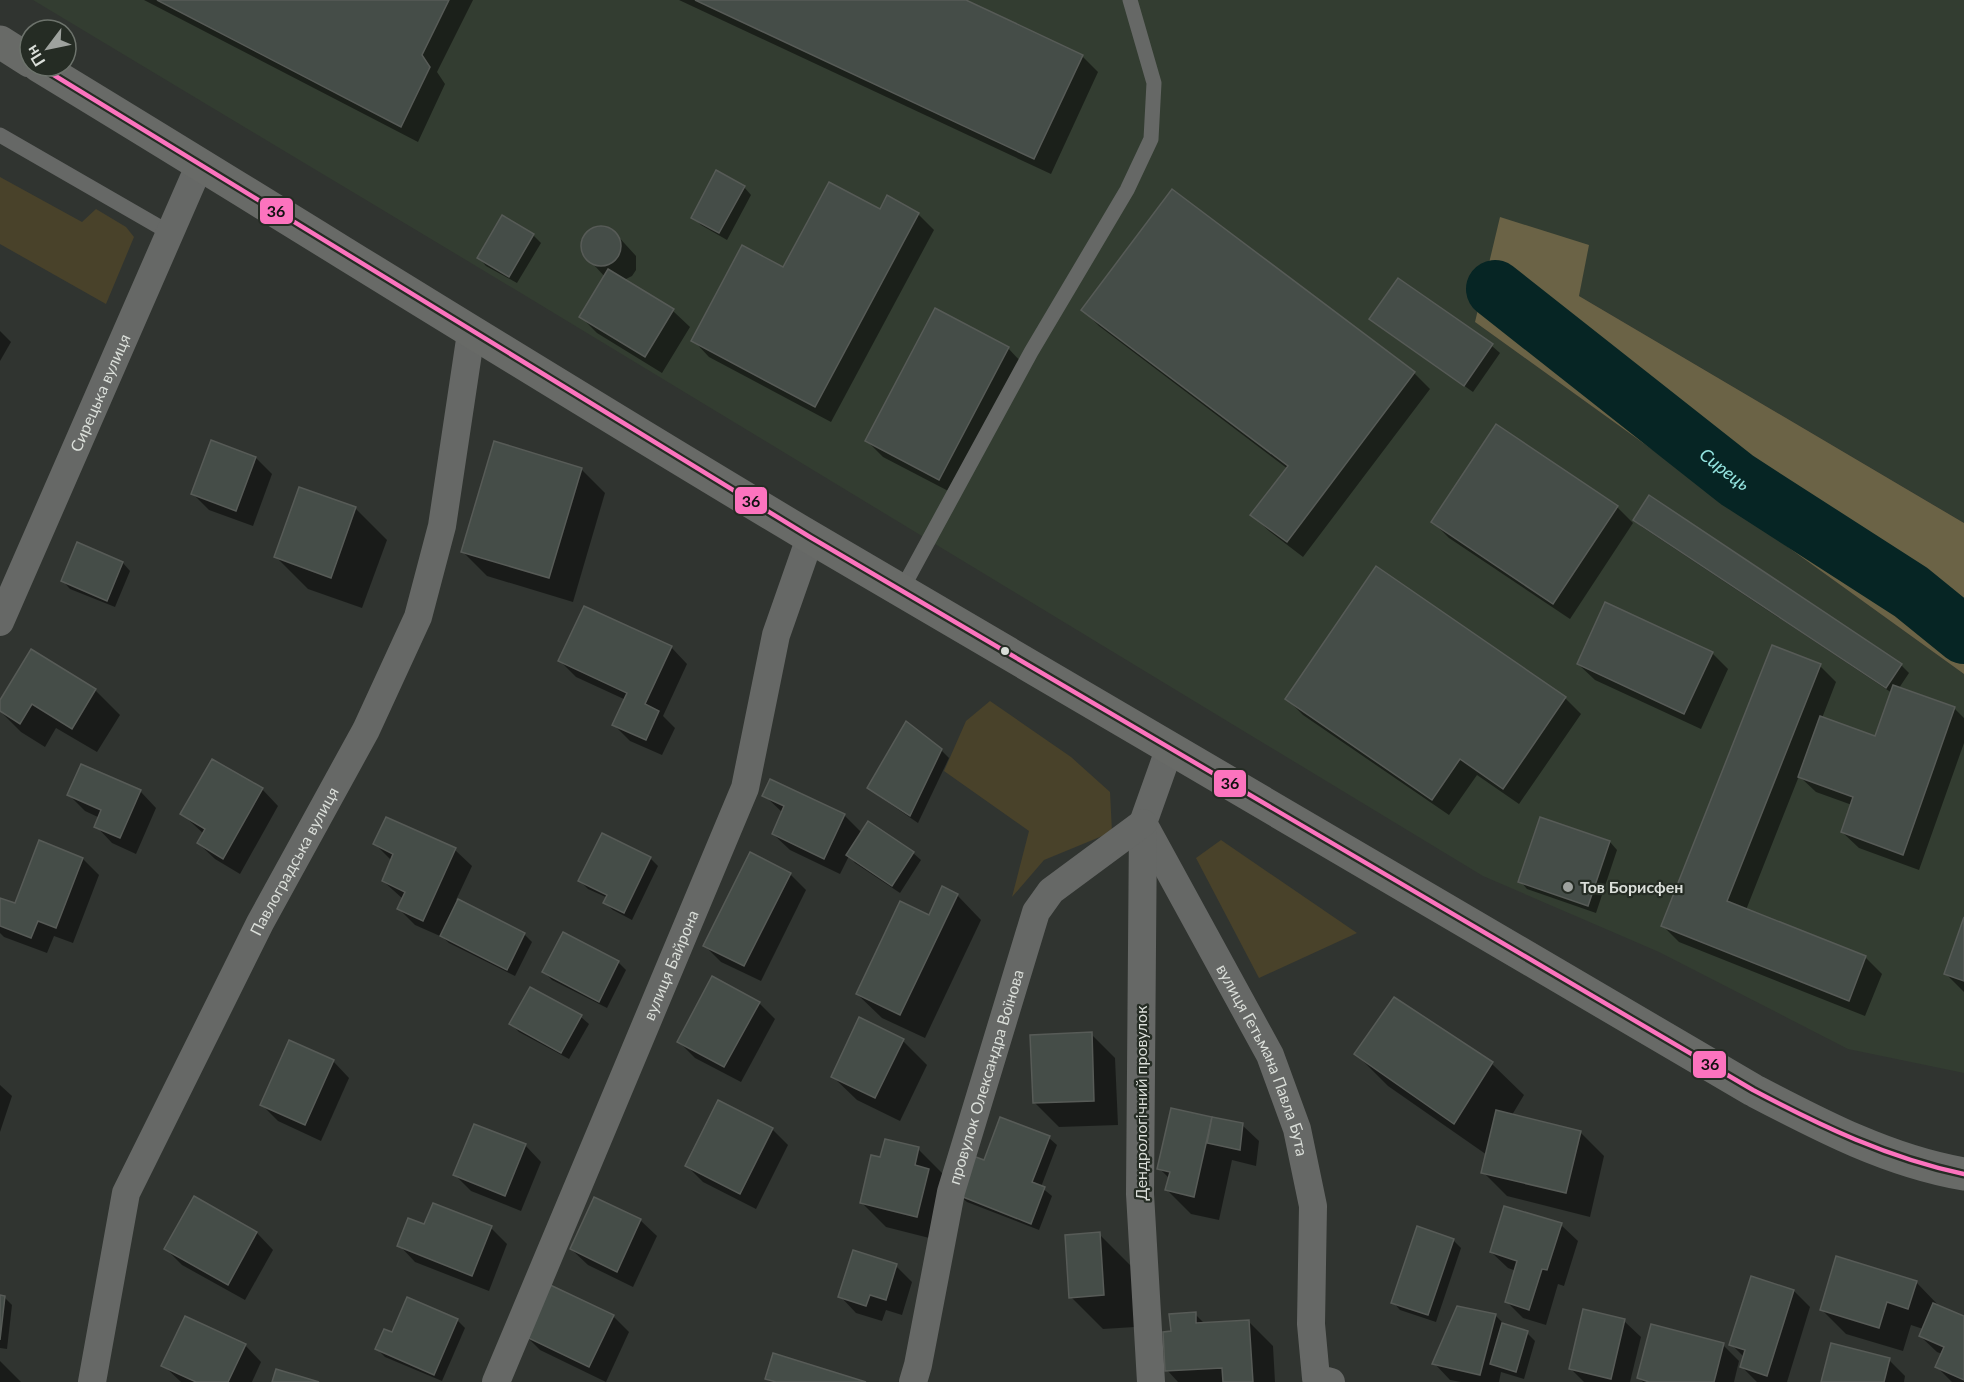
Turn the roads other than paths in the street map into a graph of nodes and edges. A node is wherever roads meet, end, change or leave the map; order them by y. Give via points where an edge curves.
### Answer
1 (1130, 0) edge
2 (0, 42) edge
3 (18, 53) edge
4 (59, 78) edge
5 (0, 135) edge
6 (200, 164) junction
7 (170, 233) junction
8 (471, 333) junction
9 (810, 538) junction
10 (901, 591) junction
11 (0, 622) edge
12 (1169, 750) junction
13 (1143, 823) junction
14 (1964, 1174) edge
15 (1321, 1381) edge
16 (92, 1382) edge
17 (496, 1382) edge
18 (912, 1382) edge
19 (1151, 1382) edge

1 - 10 lane via 1154,83 1151,139 1127,190 1031,352
2 - 3 main road
4 - 6 main road
5 - 7 lane
6 - 7 street, Сирецька вулиця
6 - 8 main road
7 - 11 street, Сирецька вулиця
8 - 9 main road
8 - 16 street, Павлоградська вулиця via 442,526 418,617 366,730 260,923 126,1193
9 - 10 main road
9 - 17 street, вулиця Байрона via 776,635 746,788
10 - 12 main road
12 - 13 street
12 - 14 main road via 1763,1095 1888,1154
13 - 15 street, вулиця Гетьмана Павла Бута via 1270,1055 1297,1129 1313,1206 1311,1324
13 - 18 street, провулок Олександра Воїнова via 1051,891 1036,912 951,1192
13 - 19 street, Дендрологічний провулок via 1140,1194

